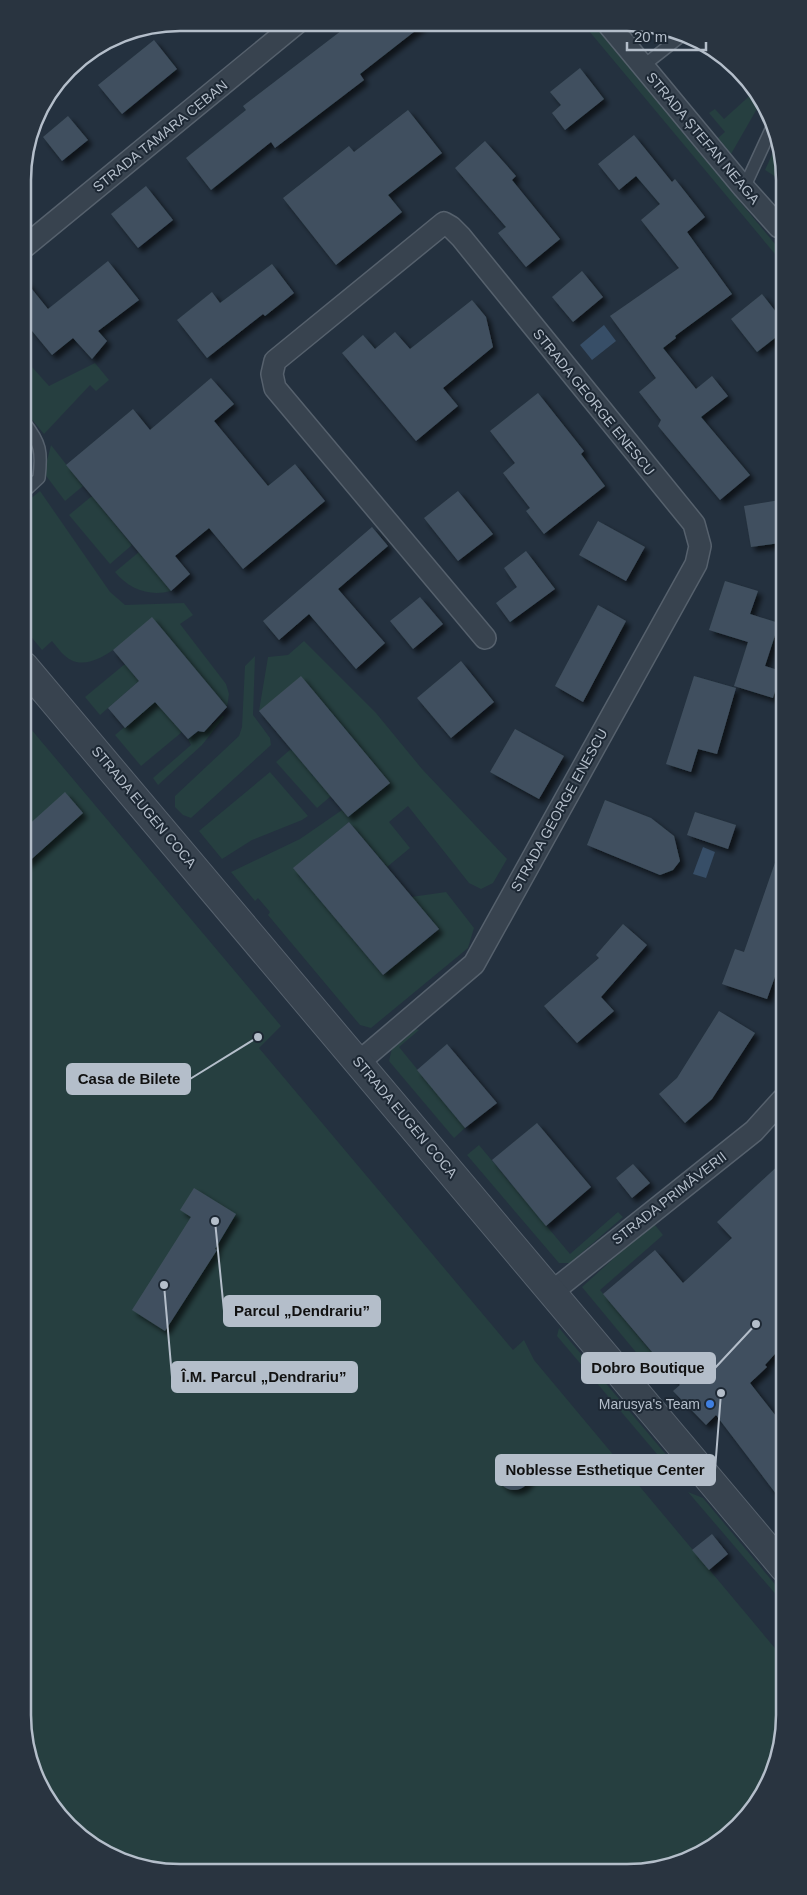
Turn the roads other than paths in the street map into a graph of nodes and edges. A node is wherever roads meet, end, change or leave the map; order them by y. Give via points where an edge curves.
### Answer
1 (614, 31) edge
2 (286, 32) edge
3 (677, 40) edge
4 (642, 66) junction
5 (768, 135) edge
6 (744, 188) junction
7 (776, 223) edge
8 (32, 241) edge
9 (32, 432) edge
10 (32, 485) edge
11 (486, 638) dead end
12 (32, 675) edge
13 (359, 1062) junction
14 (775, 1107) edge
15 (552, 1292) junction
16 (775, 1557) edge

1 - 4 street, STRADA ȘTEFAN NEAGA
2 - 8 street, STRADA TAMARA CEBAN
3 - 4 lane
4 - 6 street, STRADA ȘTEFAN NEAGA
5 - 6 lane
6 - 7 street, STRADA ȘTEFAN NEAGA
9 - 10 lane via 38,440 41,463 40,478
11 - 13 street, STRADA GEORGE ENESCU via 275,388 272,374 274,361 444,223 461,237 694,524 700,546 696,564 474,964
12 - 13 street, STRADA EUGEN COCA
13 - 15 street, STRADA EUGEN COCA
14 - 15 street, STRADA PRIMĂVERII via 754,1131
15 - 16 street, STRADA EUGEN COCA

